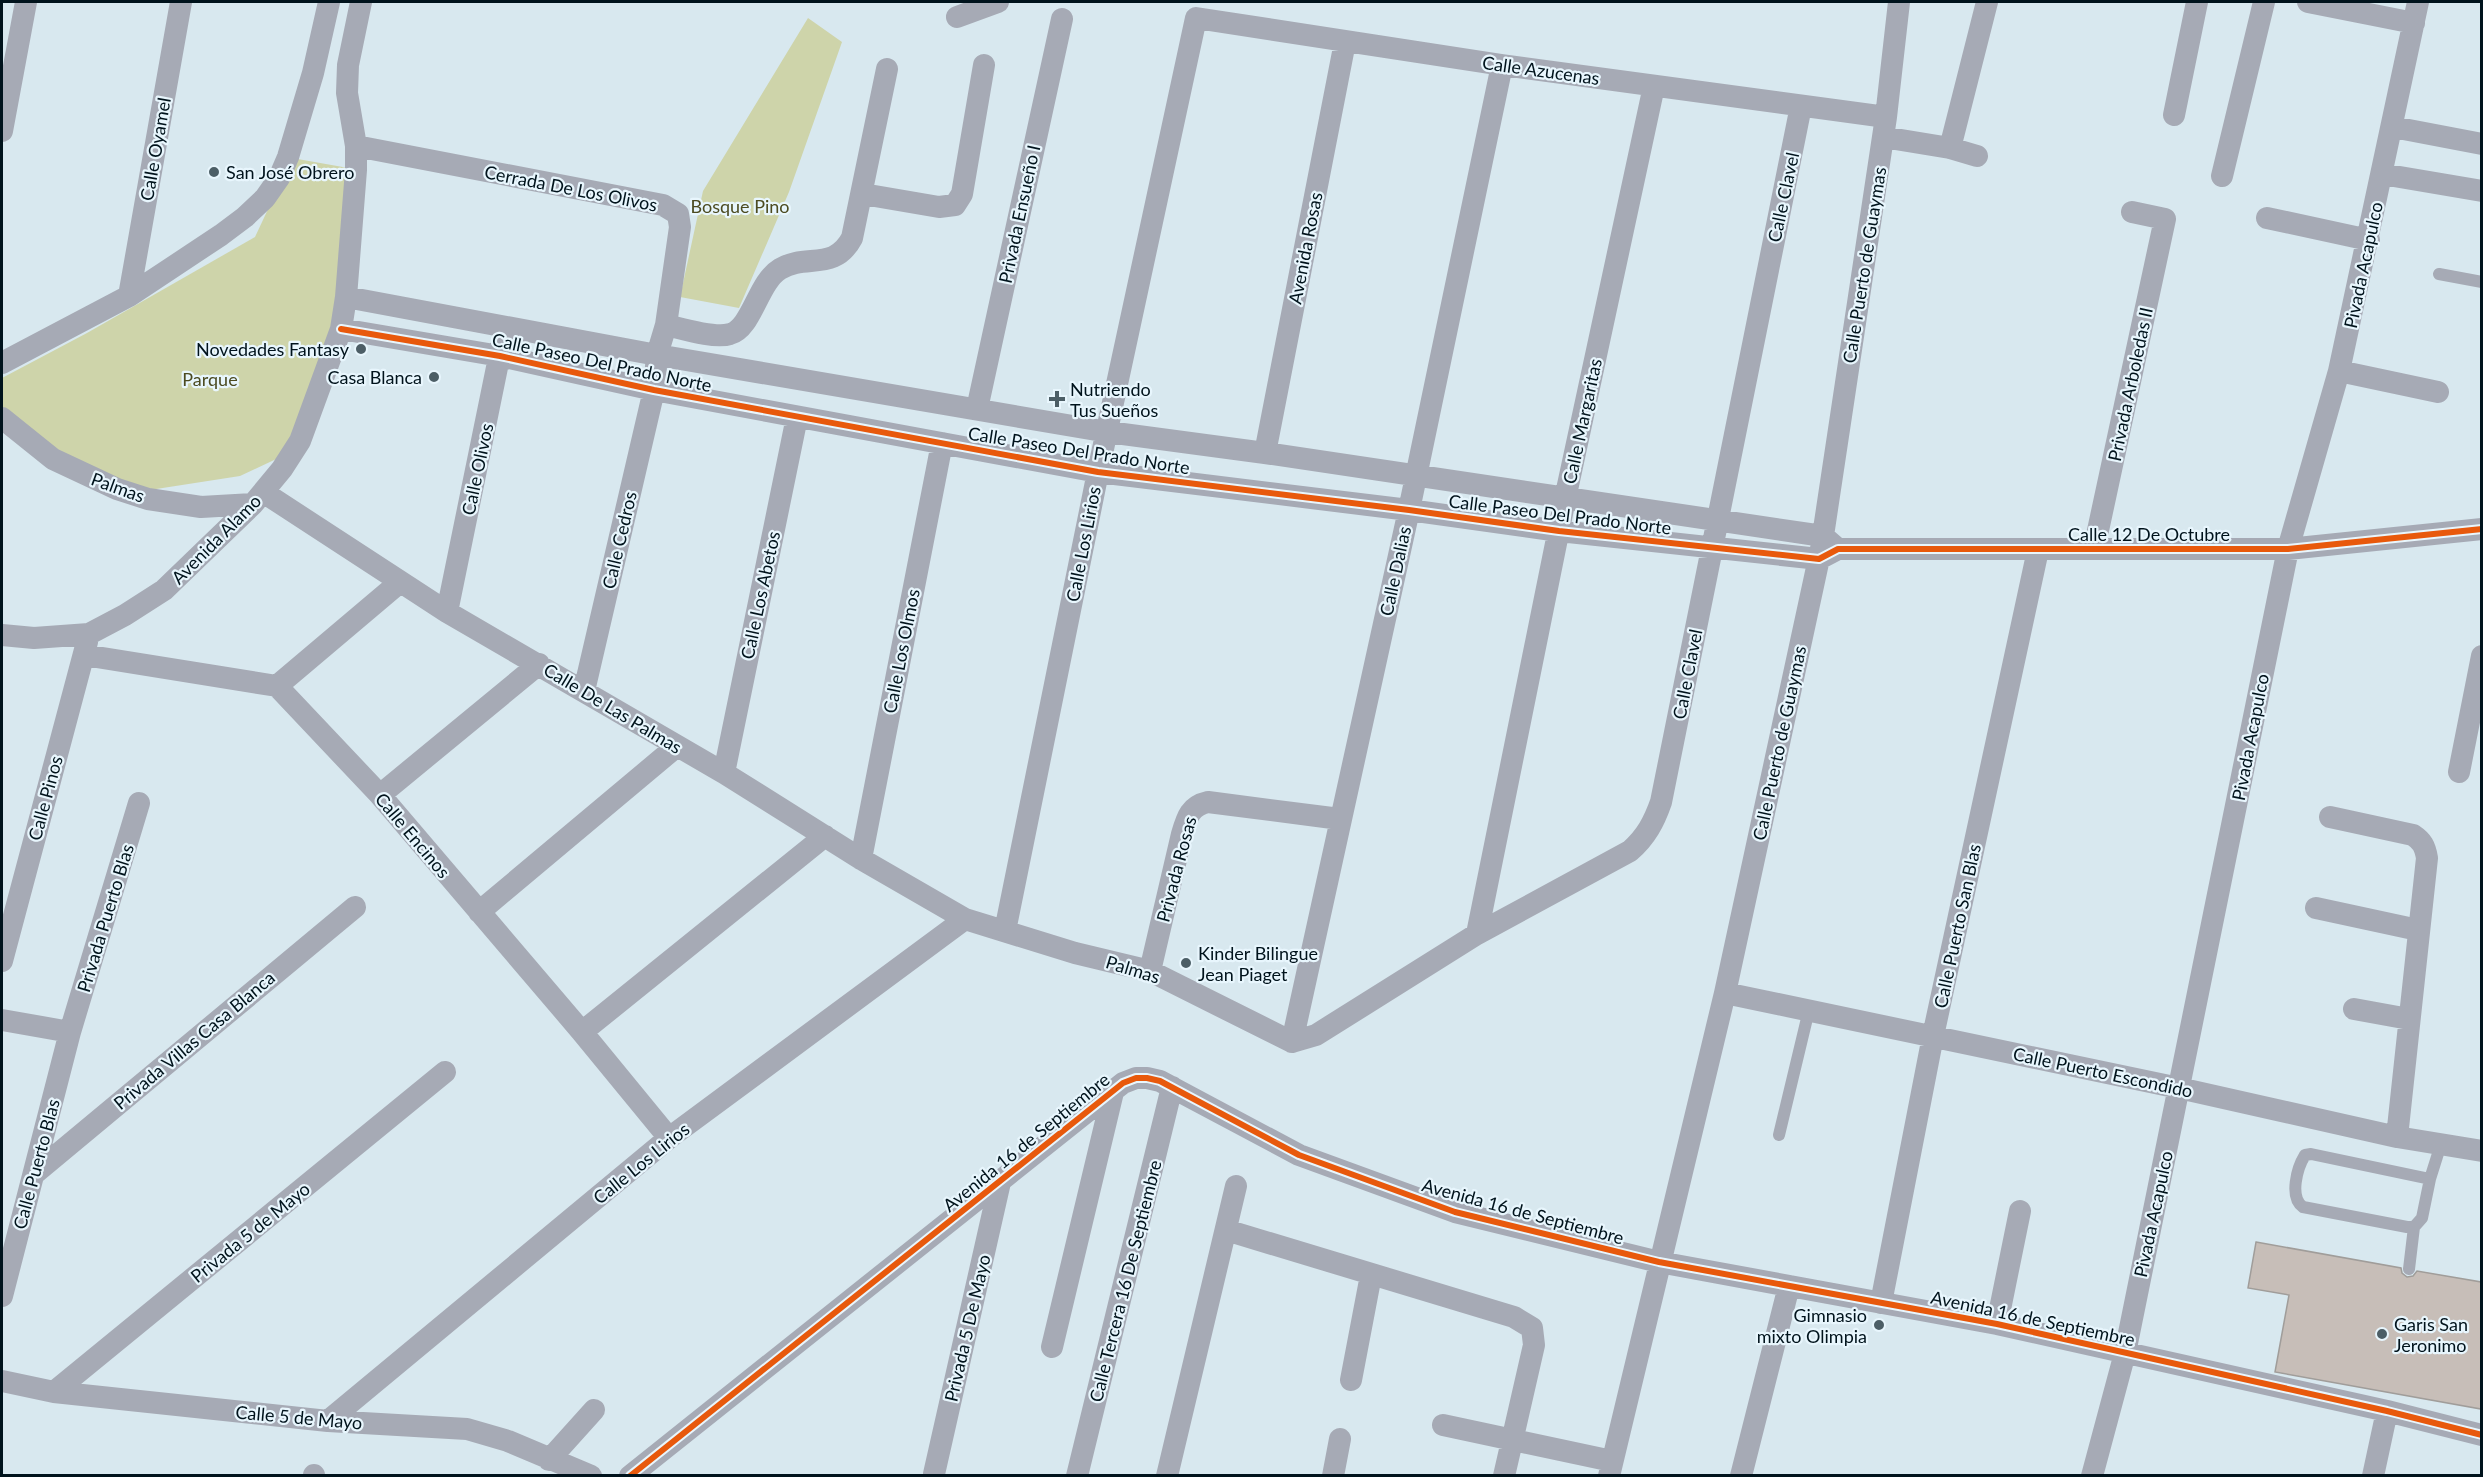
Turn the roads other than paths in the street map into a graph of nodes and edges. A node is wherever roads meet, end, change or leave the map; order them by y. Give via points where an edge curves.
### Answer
1 (26, 2) edge
2 (181, 2) edge
3 (329, 2) edge
4 (361, 2) edge
5 (998, 2) edge
6 (1899, 2) edge
7 (1988, 2) edge
8 (2197, 2) edge
9 (2264, 2) edge
10 (2308, 2) edge
11 (2416, 12) edge
12 (957, 17) dead end
13 (1196, 18) joint
14 (1062, 19) dead end
15 (1345, 42) junction
16 (984, 65) dead end
17 (1502, 65) junction
18 (887, 69) dead end
19 (1654, 86) junction
20 (1801, 106) junction
21 (2174, 116) dead end
22 (1885, 127) junction
23 (2392, 127) junction
24 (2, 131) edge
25 (2481, 144) edge
26 (356, 146) junction
27 (1950, 148) junction
28 (1977, 156) dead end
29 (2382, 174) junction
30 (2222, 176) dead end
31 (2481, 191) edge
32 (863, 194) junction
33 (2132, 212) dead end
34 (2267, 218) dead end
35 (2368, 240) junction
36 (2439, 274) dead end
37 (2481, 282) edge
38 (129, 296) junction
39 (346, 297) junction
40 (666, 325) junction
41 (504, 326) junction
42 (341, 329) junction
43 (657, 355) junction
44 (500, 356) junction
45 (2, 363) edge
46 (2339, 371) junction
47 (654, 390) junction
48 (2438, 392) dead end
49 (976, 409) junction
50 (797, 417) junction
51 (2, 418) edge
52 (1108, 432) junction
53 (942, 443) junction
54 (1265, 453) junction
55 (1098, 472) junction
56 (1415, 476) junction
57 (258, 498) junction
58 (1565, 499) junction
59 (1408, 510) junction
60 (1717, 522) junction
61 (2481, 529) edge
62 (1559, 531) junction
63 (1712, 548) junction
64 (1827, 548) junction
65 (2094, 549) junction
66 (2288, 549) junction
67 (2038, 550) junction
68 (400, 582) junction
69 (447, 612) junction
70 (2, 635) edge
71 (86, 645) junction
72 (2481, 656) edge
73 (539, 664) junction
74 (277, 686) junction
75 (584, 691) junction
76 (677, 746) junction
77 (2460, 772) dead end
78 (724, 773) junction
79 (380, 795) junction
80 (139, 803) dead end
81 (2330, 817) dead end
82 (1340, 819) junction
83 (825, 836) junction
84 (861, 859) junction
85 (355, 907) dead end
86 (2316, 908) dead end
87 (478, 912) junction
88 (965, 919) junction
89 (2418, 930) junction
90 (1005, 931) junction
91 (1477, 934) junction
92 (2, 961) edge
93 (1150, 971) junction
94 (1725, 993) junction
95 (2354, 1009) dead end
96 (1809, 1010) junction
97 (2409, 1019) junction
98 (2, 1020) edge
99 (70, 1032) junction
100 (582, 1032) junction
101 (1933, 1036) junction
102 (1292, 1042) junction
103 (445, 1072) dead end
104 (1172, 1087) junction
105 (2179, 1088) junction
106 (1113, 1092) junction
107 (1779, 1135) dead end
108 (2397, 1137) junction
109 (669, 1138) junction
110 (2441, 1144) junction
111 (2481, 1151) edge
112 (34, 1174) junction
113 (2430, 1179) junction
114 (1000, 1182) junction
115 (1236, 1186) dead end
116 (2020, 1210) dead end
117 (2414, 1227) junction
118 (1226, 1230) junction
119 (1659, 1262) junction
120 (2409, 1269) dead end
121 (1371, 1275) junction
122 (1789, 1286) junction
123 (2, 1296) edge
124 (1881, 1303) junction
125 (1997, 1324) junction
126 (1052, 1347) dead end
127 (2125, 1353) junction
128 (2, 1380) edge
129 (1351, 1380) dead end
130 (54, 1392) junction
131 (594, 1410) dead end
132 (2387, 1411) junction
133 (328, 1421) junction
134 (1443, 1425) dead end
135 (2481, 1435) edge
136 (1340, 1439) dead end
137 (1513, 1440) junction
138 (549, 1460) junction
139 (1611, 1468) edge
140 (934, 1474) edge
141 (591, 1476) edge
142 (630, 1476) edge
143 (1077, 1476) edge
144 (1167, 1476) edge
145 (1333, 1476) edge
146 (1504, 1476) edge
147 (1741, 1476) edge
148 (2092, 1476) edge
149 (2373, 1476) edge

1 - 24 street
2 - 38 street, Calle Oyamel
3 - 38 street via 313,73 279,178 245,217
4 - 26 street, Avenida Alamo via 348,65 347,93
5 - 12 street
6 - 22 street, Calle Puerto de Guaymas
7 - 27 street
8 - 21 street
9 - 30 street
10 - 11 street
11 - 23 street, Pivada Acapulco
13 - 15 street, Calle Azucenas
13 - 52 street, Calle Los Lirios
14 - 49 street, Privada Ensueño I
15 - 17 street, Calle Azucenas
15 - 54 street, Avenida Rosas
16 - 32 street via 962,194 956,205 939,207
17 - 19 street, Calle Azucenas
17 - 56 street, Calle Dalias
18 - 32 street
19 - 20 street, Calle Azucenas
19 - 58 street, Calle Margaritas
20 - 22 street, Calle Azucenas
20 - 60 street, Calle Clavel
22 - 27 street, Calle Azucenas
22 - 64 street, Calle Puerto de Guaymas
23 - 25 street
23 - 29 street, Pivada Acapulco
26 - 39 street, Avenida Alamo
26 - 40 street, Cerrada De Los Olivos via 673,209 680,219
27 - 28 street, Calle Azucenas
29 - 31 street
29 - 35 street, Pivada Acapulco
32 - 40 street via 852,238 841,254 780,268 765,285 743,324 732,334 720,336
33 - 65 street, Privada Arboledas II via 2165,219
34 - 35 street
35 - 46 street, Pivada Acapulco
36 - 37 lane
38 - 45 street
39 - 41 street, Calle Paseo Del Prado Norte
39 - 42 street, Avenida Alamo
40 - 43 street, Cerrada De Los Olivos
41 - 43 street, Calle Paseo Del Prado Norte
41 - 44 street, Calle Olivos
42 - 44 street, Calle Paseo Del Prado Norte
42 - 57 street, Avenida Alamo via 300,441
43 - 47 street, Calle Cedros
43 - 49 street, Calle Paseo Del Prado Norte
44 - 47 street, Calle Paseo Del Prado Norte
44 - 69 street, Calle Olivos
46 - 48 street
46 - 66 street, Pivada Acapulco
47 - 50 street, Calle Paseo Del Prado Norte
47 - 75 street, Calle Cedros
49 - 52 street, Calle Paseo Del Prado Norte
50 - 53 street, Calle Paseo Del Prado Norte
50 - 78 street, Calle Los Abetos
51 - 57 street, Palmas via 53,459 148,499 201,507
52 - 54 street, Calle Paseo Del Prado Norte
52 - 55 street, Calle Los Lirios
53 - 55 street, Calle Paseo Del Prado Norte
53 - 84 street, Calle Los Olmos
54 - 56 street, Calle Paseo Del Prado Norte
55 - 59 street, Calle Paseo Del Prado Norte
55 - 90 street, Calle Los Lirios
56 - 58 street, Calle Paseo Del Prado Norte
56 - 59 street, Calle Dalias
57 - 68 street, Calle De Las Palmas
57 - 71 street, Avenida Alamo via 164,590
58 - 60 street, Calle Paseo Del Prado Norte
58 - 62 street, Calle Margaritas
59 - 62 street, Calle Paseo Del Prado Norte
59 - 82 street, Calle Dalias
60 - 63 street, Calle Clavel
60 - 64 street, Calle Paseo Del Prado Norte
61 - 66 street, Calle 12 De Octubre
62 - 63 street, Calle Paseo Del Prado Norte
62 - 91 street, Calle Margaritas
63 - 64 street, Calle Paseo Del Prado Norte
63 - 91 street, Calle Clavel via 1661,802 1644,839 1630,851
64 - 67 street, Calle 12 De Octubre
64 - 94 street, Calle Puerto de Guaymas
65 - 66 street, Calle 12 De Octubre
65 - 67 street, Calle 12 De Octubre
66 - 105 street, Pivada Acapulco
67 - 101 street, Calle Puerto San Blas
68 - 69 street, Calle De Las Palmas
68 - 74 street
69 - 73 street, Calle De Las Palmas
70 - 71 street, Avenida Alamo
71 - 74 street
71 - 92 street, Calle Pinos
72 - 77 street
73 - 75 street, Calle De Las Palmas
73 - 79 street
74 - 79 street, Calle Encinos
75 - 76 street, Calle De Las Palmas
76 - 78 street, Calle De Las Palmas
76 - 87 street
78 - 83 street, Calle De Las Palmas
79 - 87 street, Calle Encinos
80 - 99 street, Privada Puerto Blas
81 - 89 street via 2400,831 2421,840 2427,858
82 - 93 street, Privada Rosas via 1208,801 1193,808 1187,815
82 - 102 street, Calle Dalias
83 - 84 street, Calle De Las Palmas
83 - 100 street
84 - 88 street, Calle De Las Palmas
85 - 112 street, Privada Villas Casa Blanca
86 - 89 street
87 - 100 street, Calle Encinos
88 - 90 street, Palmas
88 - 109 street, Calle Los Lirios
89 - 97 street
90 - 93 street, Palmas
91 - 102 street, Calle Clavel via 1316,1035
93 - 102 street, Palmas
94 - 96 street, Calle Puerto Escondido
94 - 119 street, Calle Puerto de Guaymas
95 - 97 street
96 - 101 street, Calle Puerto Escondido
96 - 107 lane
97 - 108 street
98 - 99 street
99 - 112 street, Calle Puerto Blas
100 - 109 street, Calle Encinos
101 - 105 street, Calle Puerto Escondido
101 - 124 street, Calle Puerto San Blas
103 - 130 street, Privada 5 de Mayo
104 - 106 street, Avenida 16 de Septiembre via 1136,1078
104 - 119 street, Avenida 16 de Septiembre via 1299,1155 1404,1194 1455,1212
104 - 143 street, Calle Tercera 16 De Septiembre
105 - 108 street, Calle Puerto Escondido
105 - 127 street, Pivada Acapulco
106 - 114 street, Avenida 16 de Septiembre
106 - 126 street
108 - 110 street, Calle Puerto Escondido
109 - 133 street, Calle Los Lirios
110 - 111 street, Calle Puerto Escondido
110 - 113 lane
112 - 123 street, Calle Puerto Blas
113 - 117 lane via 2422,1218
113 - 117 lane via 2319,1155 2305,1155 2301,1161 2295,1197 2303,1207
114 - 140 street, Privada 5 De Mayo
114 - 142 street, Avenida 16 de Septiembre
115 - 118 street
116 - 125 street
117 - 120 lane
118 - 121 street
118 - 144 street
119 - 122 street, Avenida 16 de Septiembre
119 - 139 street, Calle Puerto de Guaymas
121 - 129 street
121 - 137 street via 1514,1317 1532,1328 1534,1345
122 - 124 street, Avenida 16 de Septiembre
122 - 147 street
124 - 125 street, Avenida 16 de Septiembre
125 - 127 street, Avenida 16 de Septiembre
127 - 132 street, Avenida 16 de Septiembre
127 - 148 street, Pivada Acapulco
128 - 130 street, Calle 5 de Mayo
130 - 133 street, Calle 5 de Mayo
131 - 138 street
132 - 135 street, Avenida 16 de Septiembre
132 - 149 street
133 - 138 street, Calle 5 de Mayo via 467,1429 508,1441
134 - 137 street
136 - 145 street
137 - 139 street
137 - 146 street
138 - 141 street, Calle 5 de Mayo

